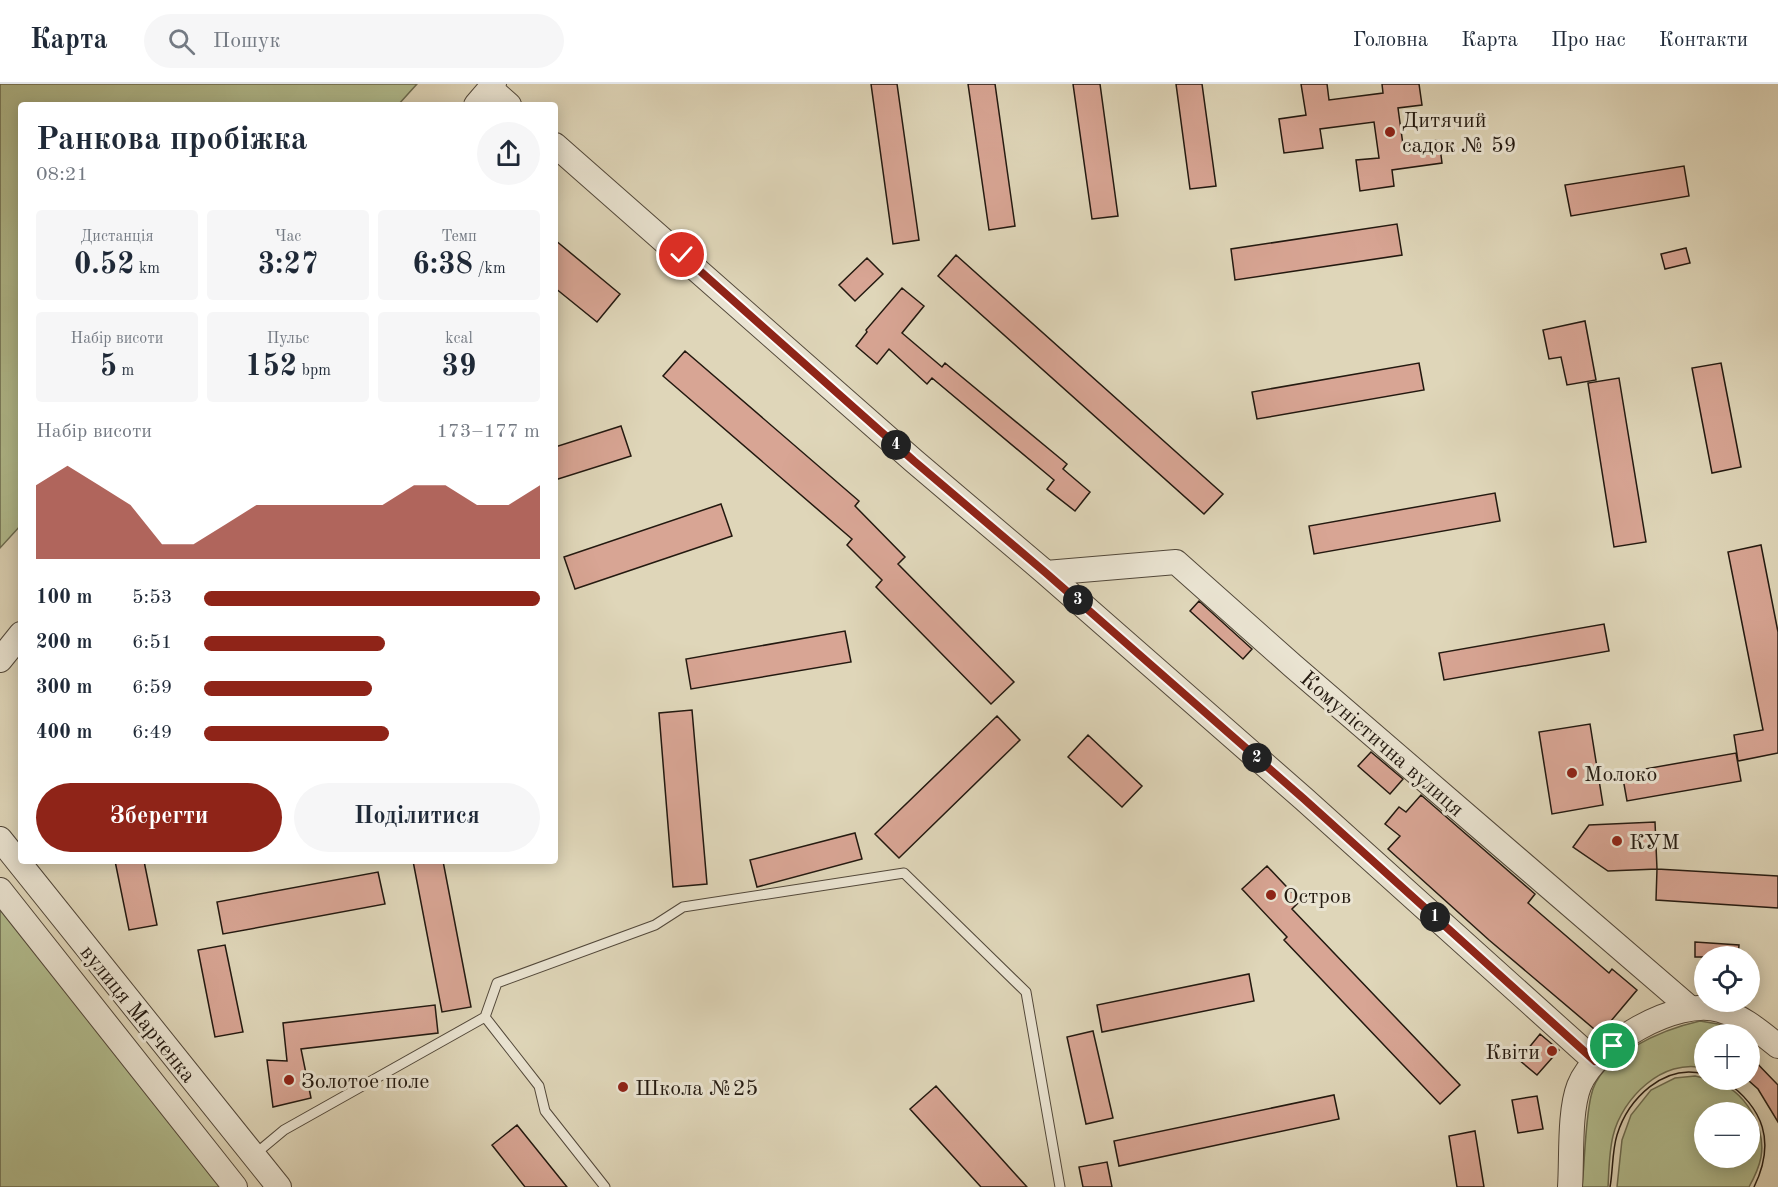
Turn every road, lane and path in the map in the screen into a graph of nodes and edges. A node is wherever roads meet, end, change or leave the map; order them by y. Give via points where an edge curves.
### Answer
1 (487, 93) edge
2 (504, 102) edge
3 (558, 148) edge
4 (1046, 573) junction
5 (18, 638) edge
6 (0, 660) edge
7 (0, 839) edge
8 (18, 861) edge
9 (20, 864) edge
10 (0, 890) edge
11 (1690, 1008) junction
12 (485, 1017) junction
13 (1778, 1046) edge
14 (1595, 1061) junction
15 (253, 1155) junction
16 (236, 1187) edge
17 (279, 1187) edge
18 (604, 1187) edge
19 (1060, 1187) edge
20 (1570, 1187) edge

1 - 2 street
3 - 4 street
4 - 11 street, Комуністична вулиця via 1176,562
4 - 14 street
5 - 6 street
7 - 8 street, вулиця Марченка
9 - 15 street, вулиця Марченка
10 - 16 street, вулиця Марченка
11 - 13 street via 1718,1009 1748,1021
11 - 14 street via 1632,1031
12 - 15 lane via 284,1131
12 - 18 lane via 539,1086 545,1111
12 - 19 lane via 497,983 655,925 683,907 904,873 1026,992
14 - 20 street via 1579,1086 1573,1117
15 - 17 street, вулиця Марченка

